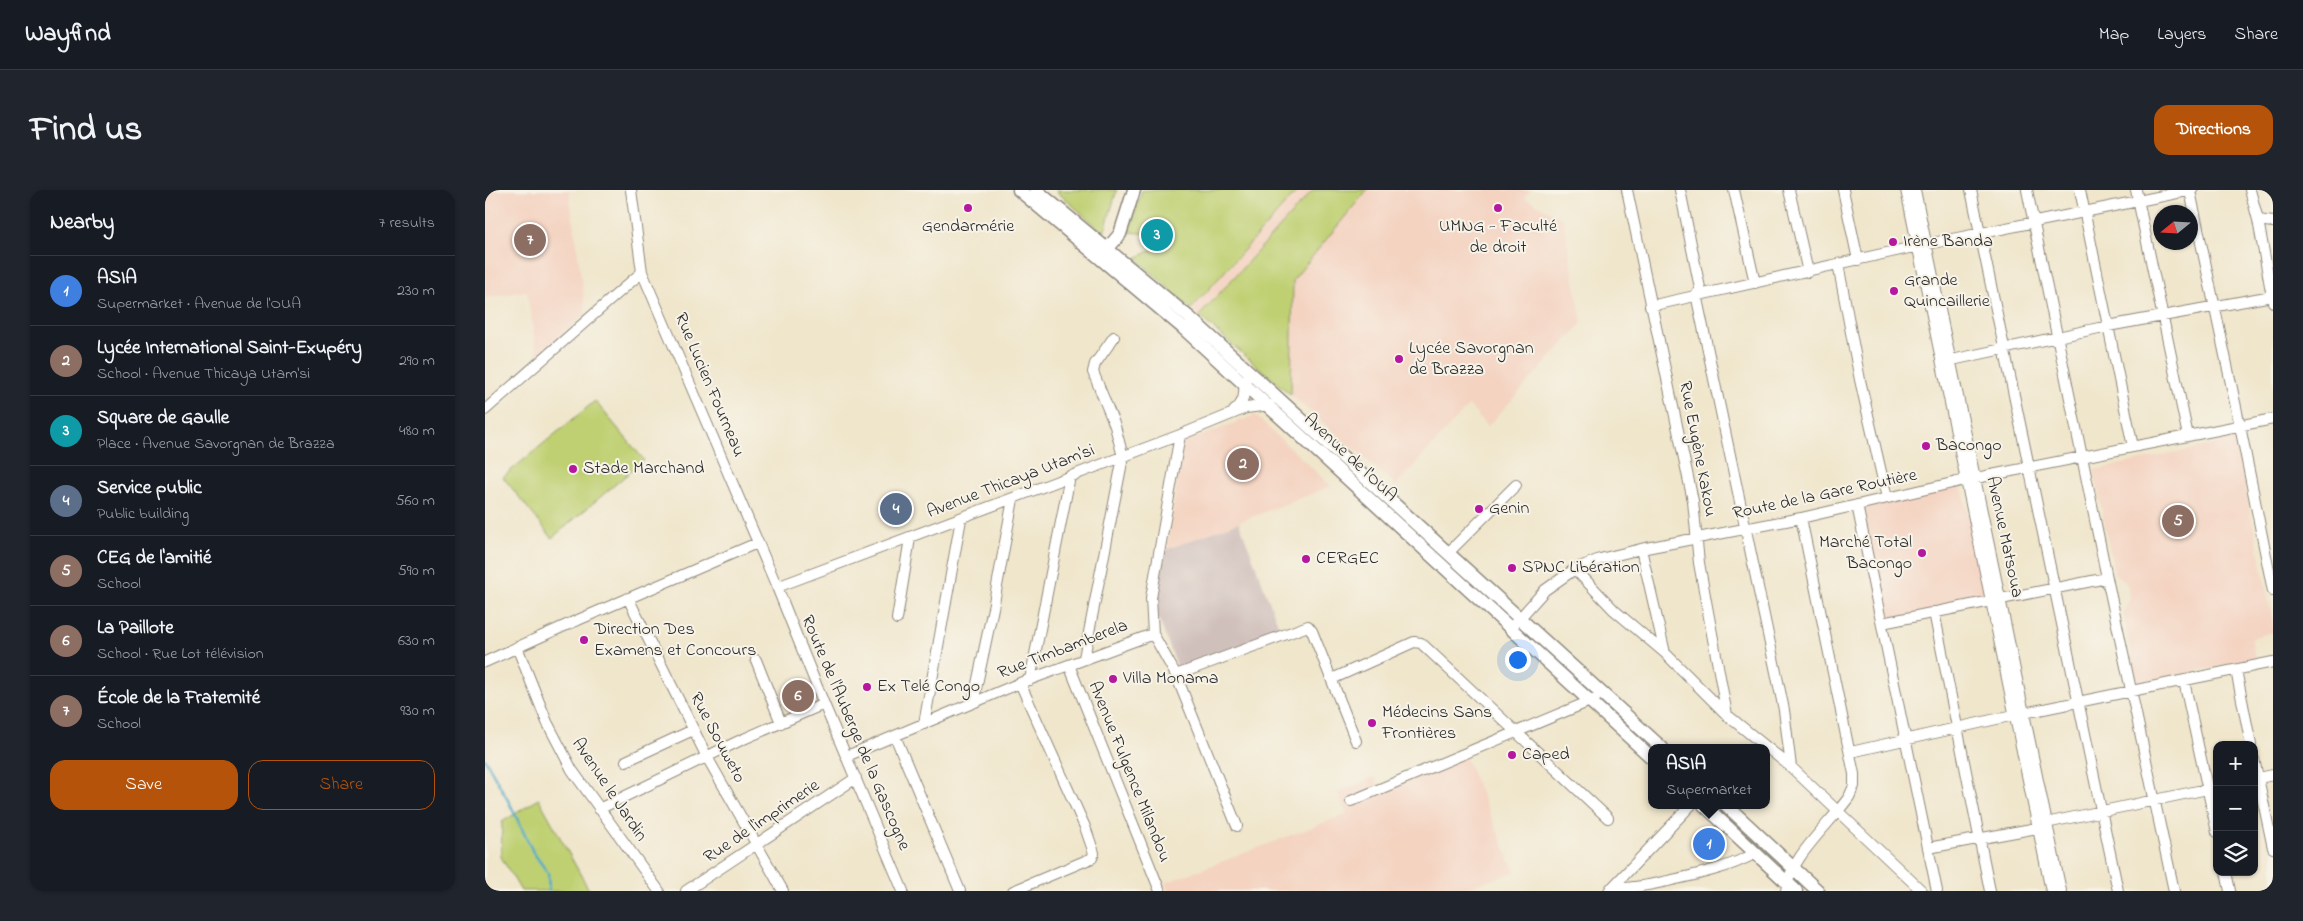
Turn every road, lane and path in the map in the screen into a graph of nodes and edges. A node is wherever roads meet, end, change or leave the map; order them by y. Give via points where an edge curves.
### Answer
1 (631, 190) edge
2 (1019, 190) edge
3 (1036, 190) edge
4 (1134, 190) edge
5 (1627, 190) edge
6 (1680, 190) edge
7 (1734, 190) edge
8 (1789, 190) edge
9 (1843, 190) edge
10 (1906, 190) edge
11 (1915, 190) edge
12 (1971, 190) edge
13 (2027, 190) edge
14 (2080, 190) edge
15 (2136, 190) edge
16 (2191, 190) edge
17 (2250, 190) edge
18 (2139, 201) junction
19 (2085, 211) junction
20 (2258, 220) junction
21 (2273, 222) edge
22 (2035, 224) junction
23 (1120, 234) junction
24 (1980, 234) junction
25 (1922, 245) junction
26 (1104, 253) junction
27 (1121, 260) junction
28 (1858, 260) junction
29 (1838, 264) junction
30 (642, 272) junction
31 (1808, 272) junction
32 (2271, 280) edge
33 (1755, 284) junction
34 (1698, 294) junction
35 (2272, 299) edge
36 (1650, 306) junction
37 (2214, 306) junction
38 (2162, 315) junction
39 (2108, 326) junction
40 (1114, 337) dead end
41 (2059, 337) junction
42 (2005, 349) junction
43 (1952, 360) junction
44 (1248, 379) junction
45 (1278, 398) junction
46 (1268, 407) junction
47 (485, 410) edge
48 (1227, 416) junction
49 (2273, 419) edge
50 (2241, 426) junction
51 (1180, 435) junction
52 (2189, 436) junction
53 (2133, 447) junction
54 (1123, 457) junction
55 (2083, 457) junction
56 (2029, 469) junction
57 (1070, 476) junction
58 (1970, 480) junction
59 (1515, 485) dead end
60 (1887, 498) junction
61 (1013, 499) junction
62 (1857, 505) junction
63 (1801, 518) junction
64 (961, 519) junction
65 (1745, 529) junction
66 (910, 538) junction
67 (1695, 539) junction
68 (757, 543) junction
69 (1641, 549) junction
70 (1448, 553) junction
71 (1575, 569) junction
72 (2107, 578) junction
73 (777, 587) junction
74 (2054, 589) junction
75 (2273, 591) edge
76 (628, 598) junction
77 (1996, 600) junction
78 (1934, 612) junction
79 (1518, 618) junction
80 (897, 619) dead end
81 (1882, 623) junction
82 (1510, 629) junction
83 (1153, 634) junction
84 (517, 647) junction
85 (1665, 653) junction
86 (1084, 658) junction
87 (756, 660) dead end
88 (485, 662) edge
89 (2273, 662) edge
90 (1069, 665) junction
91 (2236, 670) junction
92 (1176, 675) junction
93 (1332, 679) junction
94 (2184, 681) junction
95 (1025, 682) junction
96 (2131, 692) junction
97 (1603, 696) junction
98 (1589, 701) junction
99 (2079, 702) junction
100 (973, 703) junction
101 (824, 704) junction
102 (1727, 715) junction
103 (2019, 715) junction
104 (781, 723) junction
105 (923, 724) junction
106 (1958, 729) junction
107 (693, 730) junction
108 (1515, 732) junction
109 (895, 736) junction
110 (1907, 740) junction
111 (1357, 741) dead end
112 (2250, 741) edge
113 (1657, 744) edge
114 (1762, 744) edge
115 (1770, 751) edge
116 (1851, 752) junction
117 (1648, 754) edge
118 (847, 756) junction
119 (707, 757) junction
120 (626, 761) dead end
121 (1791, 768) junction
122 (2273, 775) edge
123 (856, 778) junction
124 (2258, 779) edge
125 (2258, 786) edge
126 (2212, 788) edge
127 (1351, 801) dead end
128 (2155, 802) junction
129 (599, 809) junction
130 (1687, 809) edge
131 (1708, 809) edge
132 (1730, 809) edge
133 (2102, 812) junction
134 (1838, 813) junction
135 (1608, 818) dead end
136 (2042, 825) junction
137 (1237, 826) dead end
138 (2217, 831) edge
139 (1980, 839) junction
140 (757, 846) junction
141 (1929, 848) junction
142 (2273, 848) edge
143 (1756, 853) junction
144 (1794, 868) junction
145 (2227, 876) edge
146 (1790, 888) edge
147 (1610, 890) edge
148 (659, 891) edge
149 (686, 891) edge
150 (783, 891) edge
151 (903, 891) edge
152 (960, 891) edge
153 (1013, 891) edge
154 (1160, 891) edge
155 (1818, 891) edge
156 (1922, 891) edge
157 (1937, 891) edge
158 (1990, 891) edge
159 (2051, 891) edge
160 (2061, 891) edge
161 (2118, 891) edge
162 (2174, 891) edge
163 (2230, 891) edge

1 - 30 street, Rue Lucien Fourneau
2 - 26 main road, Avenue de l'OUA
3 - 26 main road, Avenue de l'OUA
4 - 23 main road
5 - 36 street, Rue Eugène Kakou
6 - 34 street
7 - 33 street
8 - 31 street
9 - 28 street
10 - 25 street, Avenue Matsoua
11 - 25 street, Avenue Matsoua
12 - 24 street
13 - 22 street
14 - 19 street
15 - 18 street
16 - 18 street
16 - 37 street
17 - 20 street
18 - 19 street
18 - 38 street
19 - 22 street
19 - 39 street
20 - 21 street
20 - 32 street
22 - 24 street
22 - 41 street
23 - 26 main road
23 - 27 main road
24 - 25 street
24 - 42 street
25 - 28 street
25 - 43 street, Avenue Matsoua
25 - 58 street, Avenue Matsoua
26 - 27 main road, Avenue de l'OUA
26 - 44 main road, Avenue de l'OUA via 1143,293
27 - 44 main road, Avenue de l'OUA
28 - 29 street
29 - 31 street
29 - 60 street
30 - 47 street
30 - 68 street, Rue Lucien Fourneau
31 - 33 street
32 - 35 street
33 - 34 street
34 - 36 street
34 - 65 street
35 - 37 street
36 - 67 street, Rue Eugène Kakou via 1693,501
37 - 38 street
37 - 50 street
38 - 39 street
38 - 52 street
39 - 41 street
39 - 53 street
40 - 54 street via 1093,372 1115,426
41 - 42 street
41 - 55 street
42 - 43 street
42 - 56 street
43 - 58 street, Avenue Matsoua
44 - 45 main road, Avenue de l'OUA
44 - 46 main road, Avenue de l'OUA
44 - 48 street, Avenue Thicaya Utam'si via 1241,405
45 - 46 street
45 - 70 main road, Avenue de l'OUA
46 - 48 street, Avenue Thicaya Utam'si via 1251,406
46 - 82 main road, Avenue de l'OUA
48 - 51 street, Avenue Thicaya Utam'si
49 - 50 street, Route de la Gare Routière
50 - 52 street, Route de la Gare Routière
50 - 75 street
51 - 54 street, Avenue Thicaya Utam'si
51 - 83 street via 1151,598
52 - 53 street, Route de la Gare Routière
53 - 55 street, Route de la Gare Routière
54 - 57 street, Avenue Thicaya Utam'si
54 - 86 street
55 - 56 street, Route de la Gare Routière
55 - 72 street
56 - 58 street, Route de la Gare Routière
56 - 74 street
57 - 61 street, Avenue Thicaya Utam'si
57 - 95 street
58 - 60 street, Route de la Gare Routière
58 - 77 street, Avenue Matsoua
59 - 70 street
60 - 62 street, Route de la Gare Routière
61 - 64 street, Avenue Thicaya Utam'si
61 - 100 street
62 - 63 street, Route de la Gare Routière
62 - 81 street
63 - 65 street, Route de la Gare Routière
63 - 116 street
64 - 66 street, Avenue Thicaya Utam'si
64 - 105 street
65 - 67 street, Route de la Gare Routière
65 - 121 street via 1783,710
66 - 73 street, Avenue Thicaya Utam'si
66 - 80 street
67 - 69 street, Route de la Gare Routière
67 - 102 street, Rue Eugène Kakou
68 - 73 street, Rue Lucien Fourneau
68 - 76 street
69 - 71 street, Route de la Gare Routière
69 - 85 street
70 - 79 main road, Avenue de l'OUA
71 - 79 street, Route de la Gare Routière via 1545,590
71 - 85 street via 1614,610
72 - 74 street
72 - 96 street
73 - 101 street, Route de l'Auberge de la Gascogne
74 - 77 street
74 - 99 street
76 - 84 street
76 - 107 street, Rue Souweto
77 - 78 street
77 - 103 street, Avenue Matsoua
78 - 81 street
78 - 106 street
79 - 82 street, Route de la Gare Routière
79 - 97 main road, Avenue de l'OUA
81 - 110 street
82 - 98 main road, Avenue de l'OUA
83 - 86 street, Rue Timbamberela
83 - 92 street
84 - 88 street
84 - 129 street, Avenue le Jardin via 557,743
85 - 102 street
86 - 90 street, Rue Timbamberela
87 - 104 street
89 - 91 street
90 - 95 street, Rue Timbamberela
90 - 154 street, Avenue Fulgence Milandou
91 - 94 street
91 - 112 street
92 - 93 street via 1308,626
92 - 137 street
93 - 108 street via 1414,642 1419,643
93 - 111 street
94 - 96 street
94 - 126 street
95 - 100 street, Rue Timbamberela
95 - 153 street via 1094,853 1092,858
96 - 99 street
96 - 128 street
97 - 98 street
97 - 113 main road, Avenue de l'OUA
98 - 108 street
98 - 117 main road, Avenue de l'OUA
99 - 103 street
99 - 133 street
100 - 105 street, Rue Timbamberela
101 - 104 street
101 - 118 street, Route de l'Auberge de la Gascogne
102 - 114 street
103 - 106 street
103 - 136 street, Avenue Matsoua
104 - 119 street
105 - 109 street, Rue Timbamberela
106 - 110 street
106 - 139 street
107 - 119 street, Rue Souweto
107 - 120 street
108 - 127 street
108 - 135 street
109 - 118 street, Rue Timbamberela
109 - 152 street
110 - 116 street
110 - 141 street
115 - 121 street
116 - 134 street via 1854,786
118 - 123 street, Route de l'Auberge de la Gascogne
119 - 129 street
119 - 140 street, Rue Souweto
121 - 134 street
122 - 124 street
123 - 140 street, Rue de l'imprimerie
123 - 151 street, Route de l'Auberge de la Gascogne
125 - 142 street
126 - 128 street
126 - 138 street
128 - 133 street
128 - 162 street
129 - 148 street, Avenue le Jardin
130 - 147 street
131 - 143 main road
132 - 144 main road
133 - 136 street
133 - 161 street
134 - 144 street
134 - 156 street
136 - 139 street
136 - 159 street, Avenue Matsoua
136 - 160 street, Avenue Matsoua
139 - 141 street
139 - 158 street
140 - 149 street, Rue de l'imprimerie
140 - 150 street, Rue Souweto
141 - 157 street
143 - 146 main road
143 - 147 street via 1737,864 1712,872
144 - 146 street
144 - 155 main road
145 - 163 street

